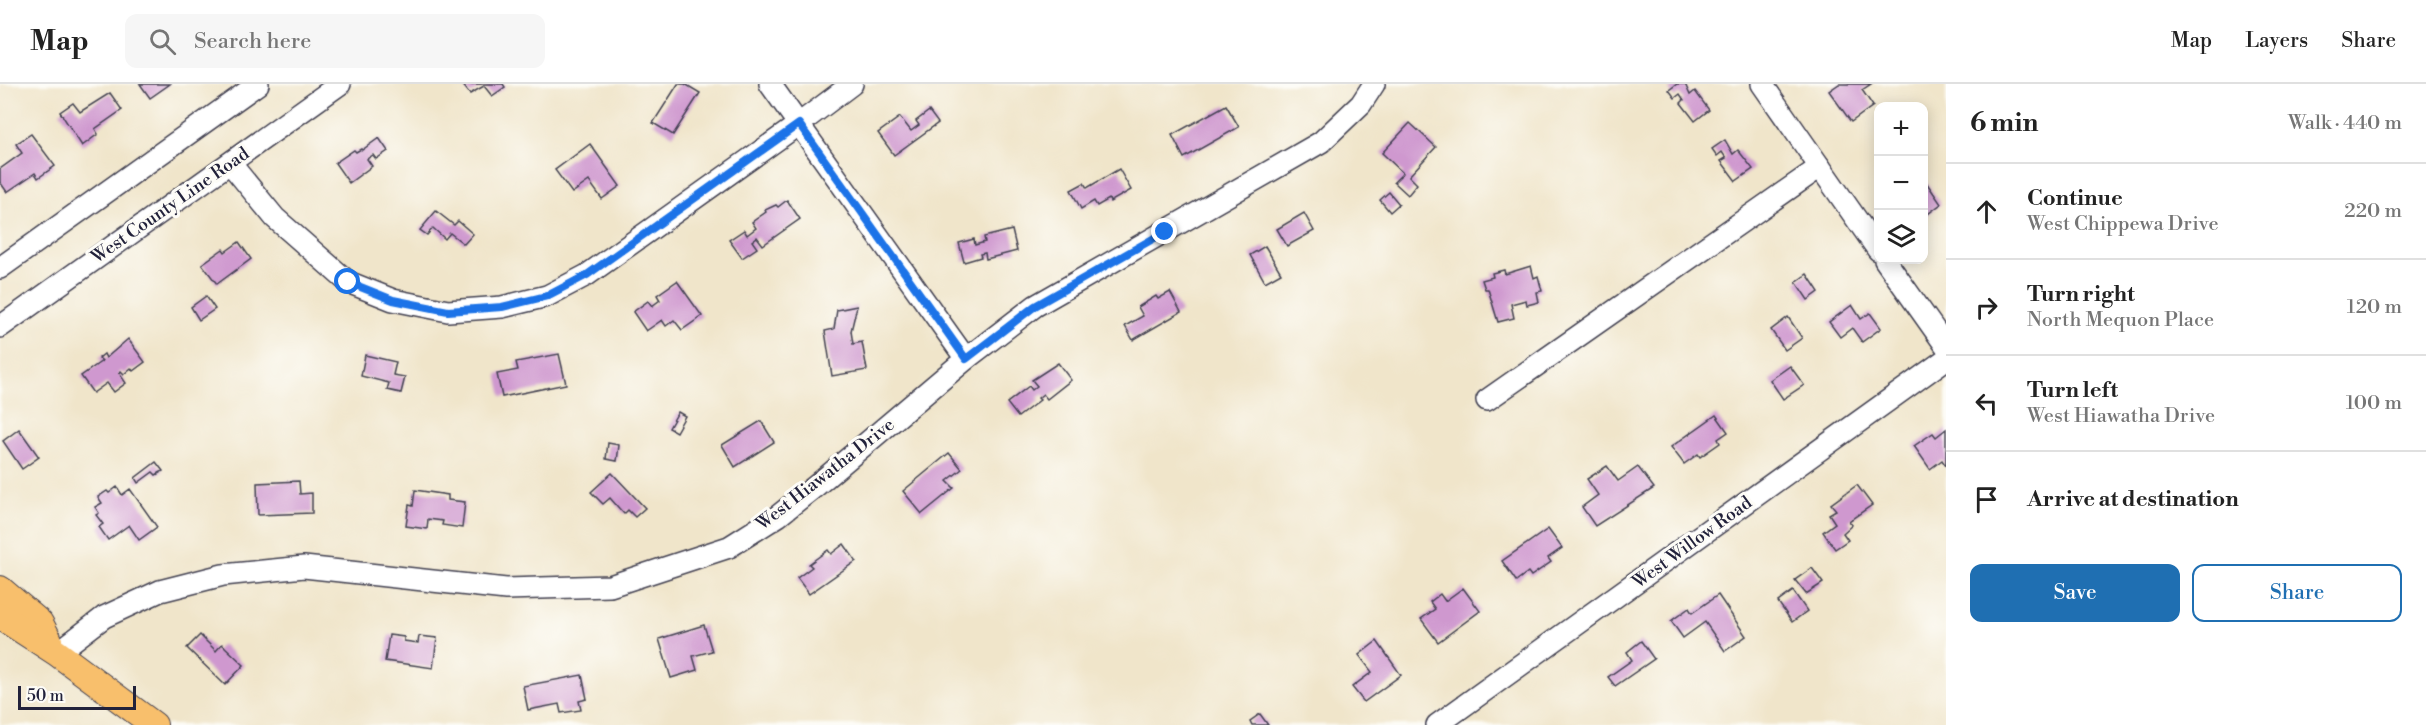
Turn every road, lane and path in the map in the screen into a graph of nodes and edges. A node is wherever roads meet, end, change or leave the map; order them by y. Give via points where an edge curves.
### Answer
1 (258, 84) edge
2 (340, 84) edge
3 (770, 84) edge
4 (852, 84) edge
5 (1374, 84) edge
6 (1762, 84) edge
7 (799, 124) junction
8 (230, 163) junction
9 (1820, 167) junction
10 (1874, 244) edge
11 (1888, 264) edge
12 (0, 268) edge
13 (0, 327) edge
14 (1946, 346) edge
15 (966, 359) junction
16 (1946, 359) edge
17 (1487, 400) dead end
18 (0, 589) edge
19 (0, 616) edge
20 (57, 653) junction
21 (154, 725) edge
22 (1437, 725) edge

1 - 12 street
2 - 8 street, West County Line Road
3 - 7 street
4 - 7 street
5 - 15 street, West Hiawatha Drive via 1361,104 1321,142 1035,306
6 - 9 street
7 - 8 street via 587,275 547,296 502,307 448,311 393,300 348,282 274,218
7 - 15 street
8 - 13 street, West County Line Road
9 - 10 street
9 - 17 street
11 - 14 street
15 - 20 street, West Hiawatha Drive via 778,516 729,547 672,566 610,586 506,589 304,567 223,575 160,591 104,617
16 - 22 street, West Willow Road
18 - 20 main road via 40,623
19 - 20 main road
20 - 21 main road

